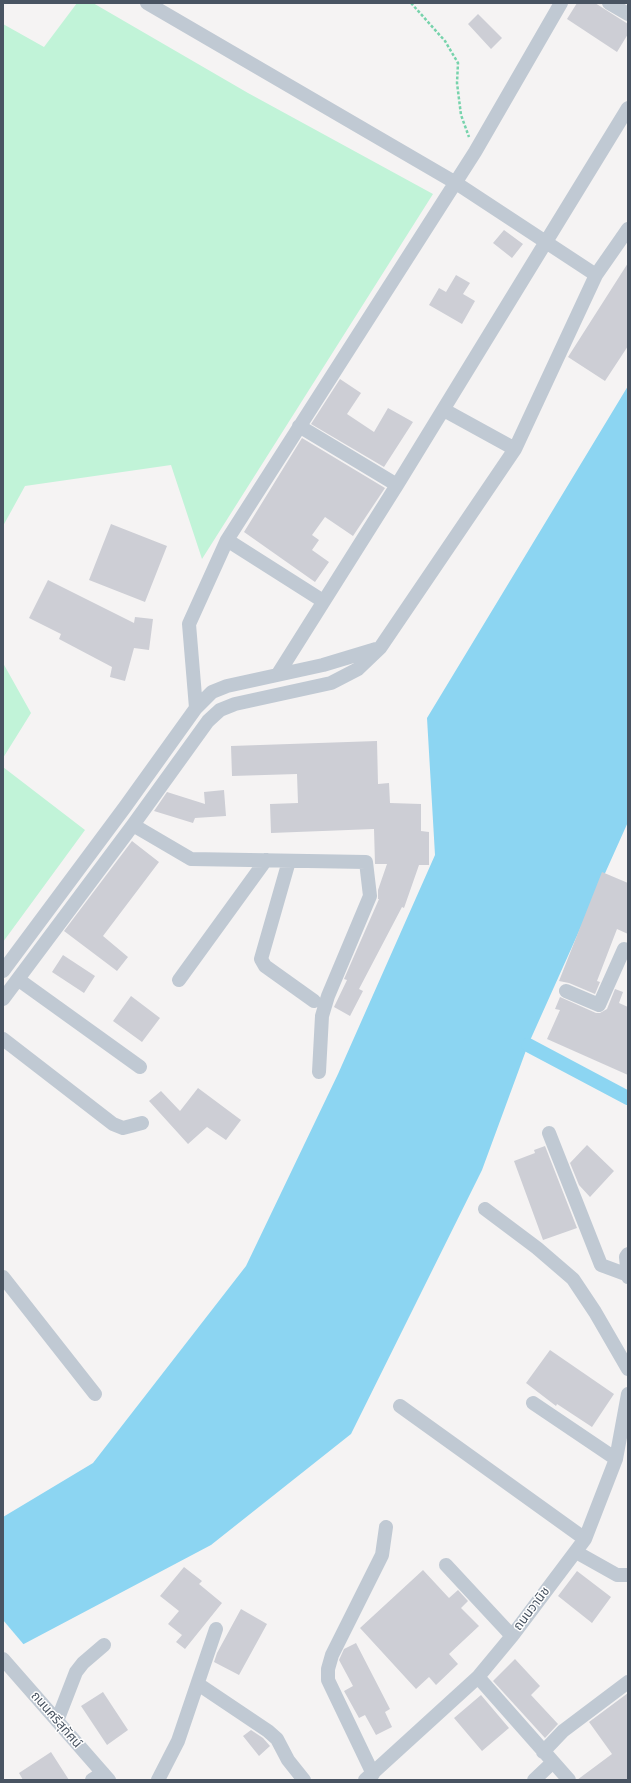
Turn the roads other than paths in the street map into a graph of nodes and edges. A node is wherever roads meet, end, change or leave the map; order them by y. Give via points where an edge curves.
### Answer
1 (147, 3) edge
2 (561, 3) edge
3 (609, 3) edge
4 (628, 14) edge
5 (628, 108) edge
6 (456, 183) junction
7 (628, 229) edge
8 (546, 242) junction
9 (596, 275) junction
10 (444, 410) junction
11 (299, 426) junction
12 (515, 449) junction
13 (397, 486) junction
14 (227, 540) junction
15 (323, 602) junction
16 (380, 648) junction
17 (278, 674) junction
18 (196, 708) junction
19 (133, 825) junction
20 (266, 860) junction
21 (289, 861) junction
22 (628, 951) edge
23 (3, 971) edge
24 (19, 980) junction
25 (179, 980) dead end
26 (566, 991) dead end
27 (3, 999) edge
28 (314, 1002) dead end
29 (3, 1039) edge
30 (140, 1067) dead end
31 (319, 1072) dead end
32 (142, 1123) dead end
33 (549, 1133) dead end
34 (485, 1209) dead end
35 (628, 1254) edge
36 (3, 1276) edge
37 (628, 1276) edge
38 (628, 1369) edge
39 (95, 1394) dead end
40 (628, 1394) edge
41 (533, 1403) dead end
42 (400, 1406) dead end
43 (616, 1459) junction
44 (386, 1527) dead end
45 (585, 1539) junction
46 (576, 1552) junction
47 (446, 1565) dead end
48 (628, 1575) edge
49 (216, 1629) dead end
50 (512, 1636) junction
51 (104, 1645) dead end
52 (3, 1659) edge
53 (478, 1677) junction
54 (628, 1682) edge
55 (198, 1684) junction
56 (56, 1722) junction
57 (543, 1752) junction
58 (553, 1762) junction
59 (369, 1777) edge
60 (101, 1778) edge
61 (158, 1780) edge
62 (304, 1780) edge
63 (534, 1780) edge
64 (569, 1780) edge

1 - 6 street
2 - 6 street
3 - 4 street
5 - 8 street
6 - 8 street
6 - 11 street
7 - 9 street
8 - 9 street
8 - 10 street
9 - 12 street
10 - 12 street
10 - 13 street
11 - 13 street
11 - 14 street
12 - 16 street
13 - 15 street
14 - 15 street
14 - 18 street via 189,624
15 - 17 street
16 - 17 street via 323,665
16 - 19 street via 358,669 331,682 235,704 220,710 208,721
17 - 18 street via 212,692
18 - 23 street
19 - 20 street via 190,859
19 - 24 street
20 - 21 street
20 - 25 street
21 - 28 street via 261,958 265,966
21 - 31 street via 366,862 368,875 370,896 322,1016
22 - 26 street via 624,949 599,1005
24 - 27 street
24 - 30 street
29 - 32 street via 113,1124 123,1128
33 - 37 street via 601,1265
34 - 38 street via 573,1279
35 - 37 street
36 - 39 street
40 - 43 street, ถนนวานิช
41 - 43 street
42 - 45 street
43 - 45 street, ถนนวานิช
44 - 59 street via 382,1554 332,1655 328,1669 328,1680
45 - 46 street, ถนนวานิช
46 - 48 street via 617,1575
46 - 50 street, ถนนวานิช
47 - 50 street
49 - 55 street
50 - 53 street, ถนนวานิช
51 - 56 street via 76,1672
52 - 56 street, ถนนศรีสุทัศน์
53 - 57 street
53 - 59 street, ถนนวานิช
54 - 57 street via 563,1732
55 - 61 street via 178,1741
55 - 62 street via 277,1739 288,1760
56 - 60 street, ถนนศรีสุทัศน์
57 - 58 street
58 - 63 street
58 - 64 street

